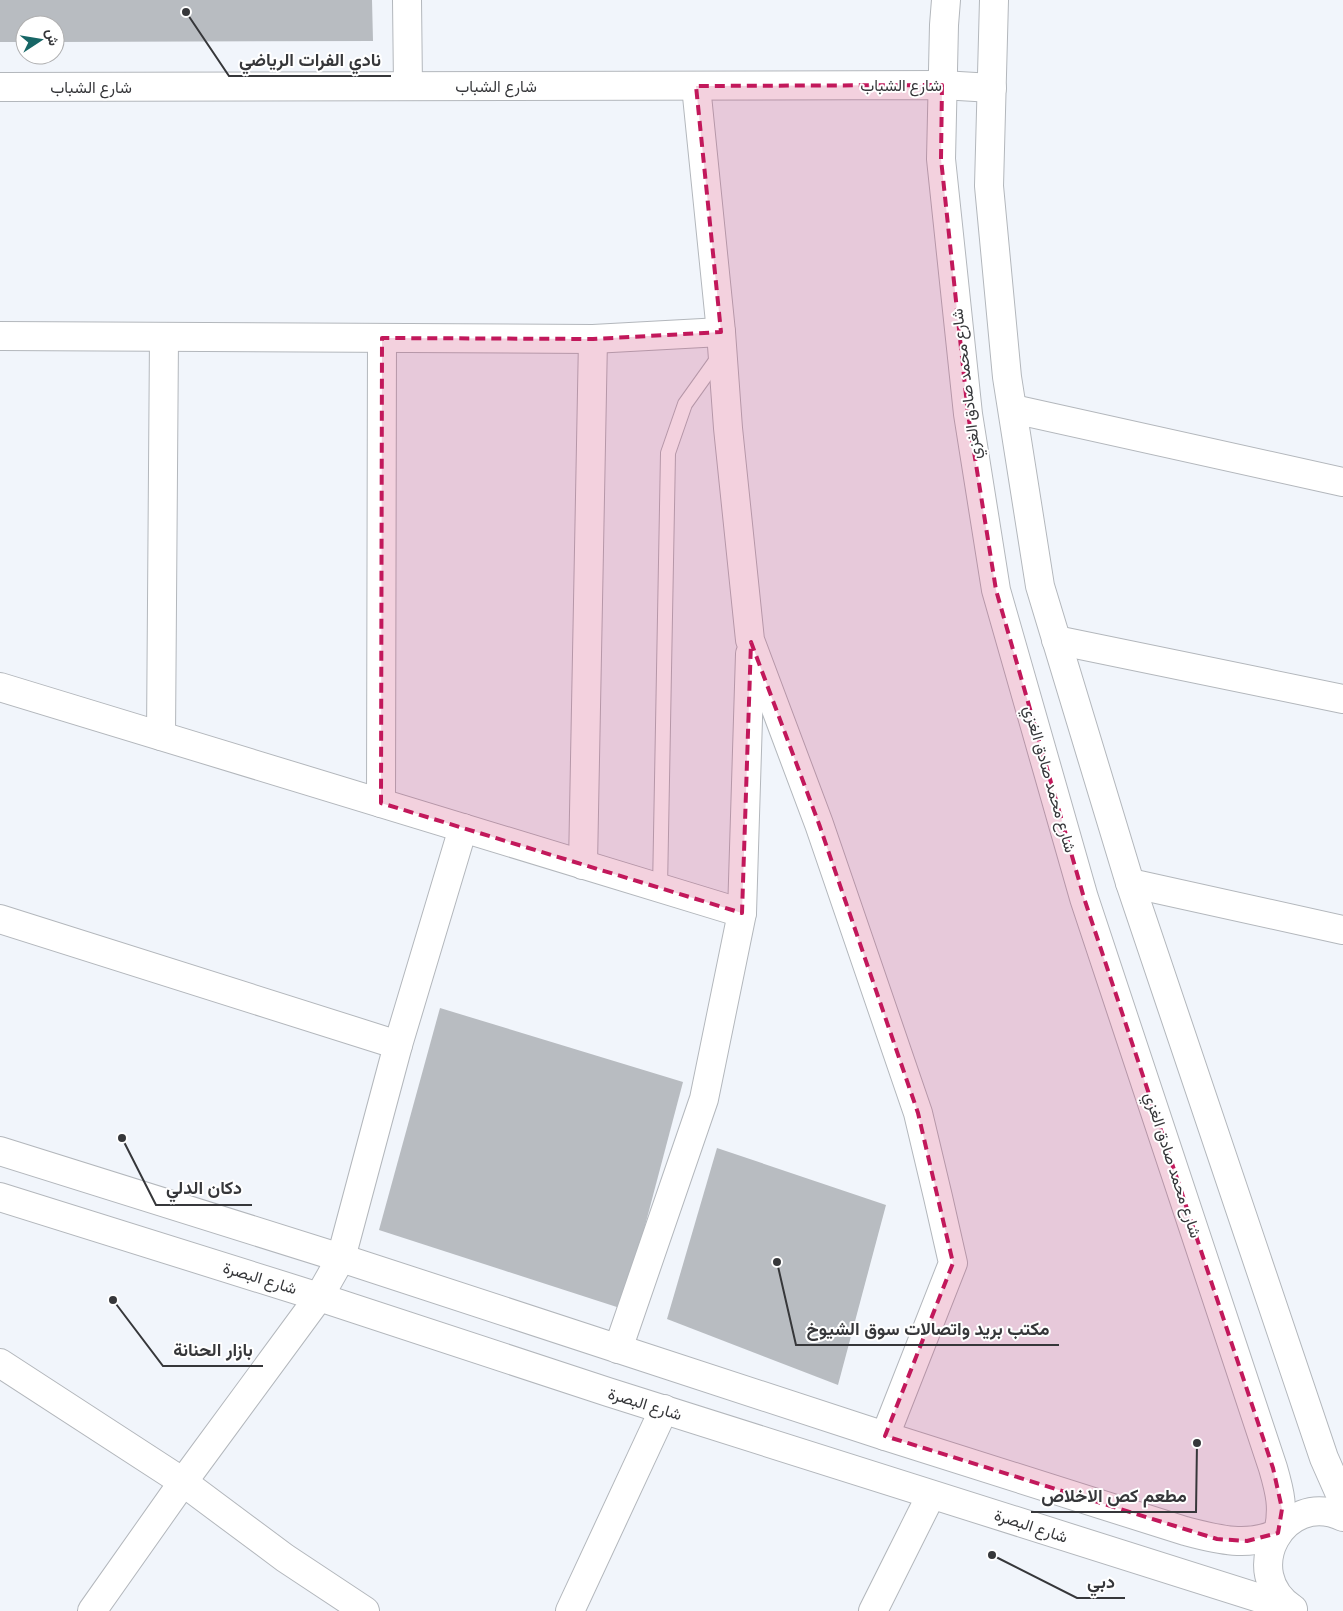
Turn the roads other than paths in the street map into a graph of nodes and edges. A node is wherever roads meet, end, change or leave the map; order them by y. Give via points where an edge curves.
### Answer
1 (407, 0) edge
2 (946, 0) edge
3 (994, 0) edge
4 (942, 85) junction
5 (408, 86) junction
6 (696, 86) junction
7 (0, 88) edge
8 (992, 88) junction
9 (0, 336) edge
10 (164, 337) junction
11 (382, 338) junction
12 (593, 339) junction
13 (722, 342) junction
14 (1013, 409) junction
15 (1343, 482) edge
16 (750, 640) junction
17 (1056, 640) junction
18 (0, 687) edge
19 (1343, 700) edge
20 (162, 736) junction
21 (381, 803) junction
22 (463, 828) junction
23 (583, 865) junction
24 (1130, 883) junction
25 (660, 889) junction
26 (742, 913) junction
27 (0, 918) edge
28 (1343, 930) edge
29 (398, 1044) junction
30 (0, 1151) edge
31 (0, 1196) edge
32 (341, 1258) junction
33 (319, 1297) junction
34 (618, 1349) junction
35 (0, 1363) edge
36 (664, 1409) junction
37 (885, 1436) junction
38 (183, 1482) junction
39 (931, 1495) junction
40 (1343, 1501) edge
41 (1343, 1518) edge
42 (1278, 1533) junction
43 (1294, 1610) edge
44 (92, 1611) edge
45 (365, 1611) edge
46 (570, 1611) edge
47 (873, 1611) edge

1 - 5 street
2 - 4 street, شارع محمد صادق الغزي
3 - 8 street
4 - 6 street, شارع الشباب
4 - 8 street, شارع الشباب
4 - 42 street, شارع محمد صادق الغزي via 941,159 967,404 996,590 1084,898 1273,1468 1282,1509
5 - 6 street, شارع الشباب
5 - 7 street, شارع الشباب
6 - 13 street
8 - 14 street via 989,186
9 - 10 street
10 - 11 street
10 - 20 street
11 - 12 street
11 - 21 street
12 - 13 street
12 - 23 street
13 - 16 street
13 - 25 lane via 685,404 668,453
14 - 15 street
14 - 17 street via 1040,586
16 - 26 street
16 - 37 street via 819,824 918,1113 953,1264
17 - 19 street
17 - 24 street
18 - 20 street
20 - 21 street
21 - 22 street
22 - 23 street
22 - 29 street
23 - 25 street
24 - 28 street
24 - 40 street via 1324,1458
25 - 26 street
26 - 34 street via 704,1099
27 - 29 street
29 - 32 street
30 - 32 street
31 - 33 street, شارع البصرة
32 - 33 street
32 - 34 street
33 - 36 street, شارع البصرة
33 - 38 street
34 - 37 street
35 - 38 street
36 - 39 street, شارع البصرة
36 - 46 street
37 - 42 street via 1217,1540 1248,1541
38 - 44 street
38 - 45 street via 285,1558
39 - 43 street, شارع البصرة
39 - 47 street
41 - 42 street via 1321,1511 1307,1513 1294,1518
42 - 43 street via 1269,1552 1267,1568 1279,1598

